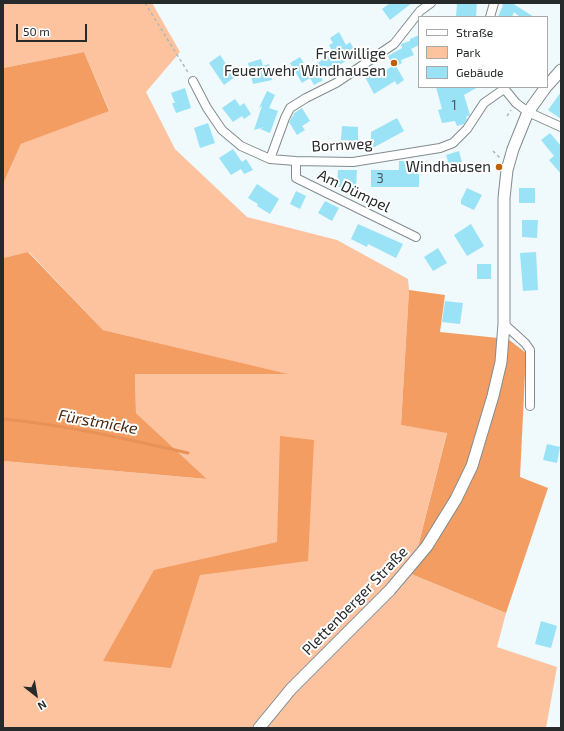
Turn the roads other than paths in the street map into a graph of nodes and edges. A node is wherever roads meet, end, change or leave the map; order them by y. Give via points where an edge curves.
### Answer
1 (431, 3) edge
2 (494, 3) edge
3 (490, 16) edge
4 (561, 70) edge
5 (193, 81) road end
6 (548, 85) edge
7 (503, 88) edge
8 (546, 88) edge
9 (528, 112) junction
10 (561, 127) edge
11 (270, 159) junction
12 (296, 161) junction
13 (416, 237) dead end
14 (504, 324) junction
15 (530, 406) dead end
16 (259, 728) edge

1 - 11 street via 420,10 394,44 336,83 290,108
2 - 3 street
4 - 6 main road, Plettenberger Straße
5 - 11 street, Bornweg via 222,130 241,146
7 - 9 street
7 - 12 street, Bornweg via 484,103 467,129 453,143 440,148 353,162
8 - 9 main road, Plettenberger Straße
9 - 10 street
9 - 14 main road, Plettenberger Straße via 507,170 504,198
11 - 12 street, Bornweg
12 - 13 street, Am Dümpel via 296,178
14 - 15 street via 530,350
14 - 16 main road, Plettenberger Straße via 501,362 491,403 472,466 456,499 427,546 390,590 292,689

